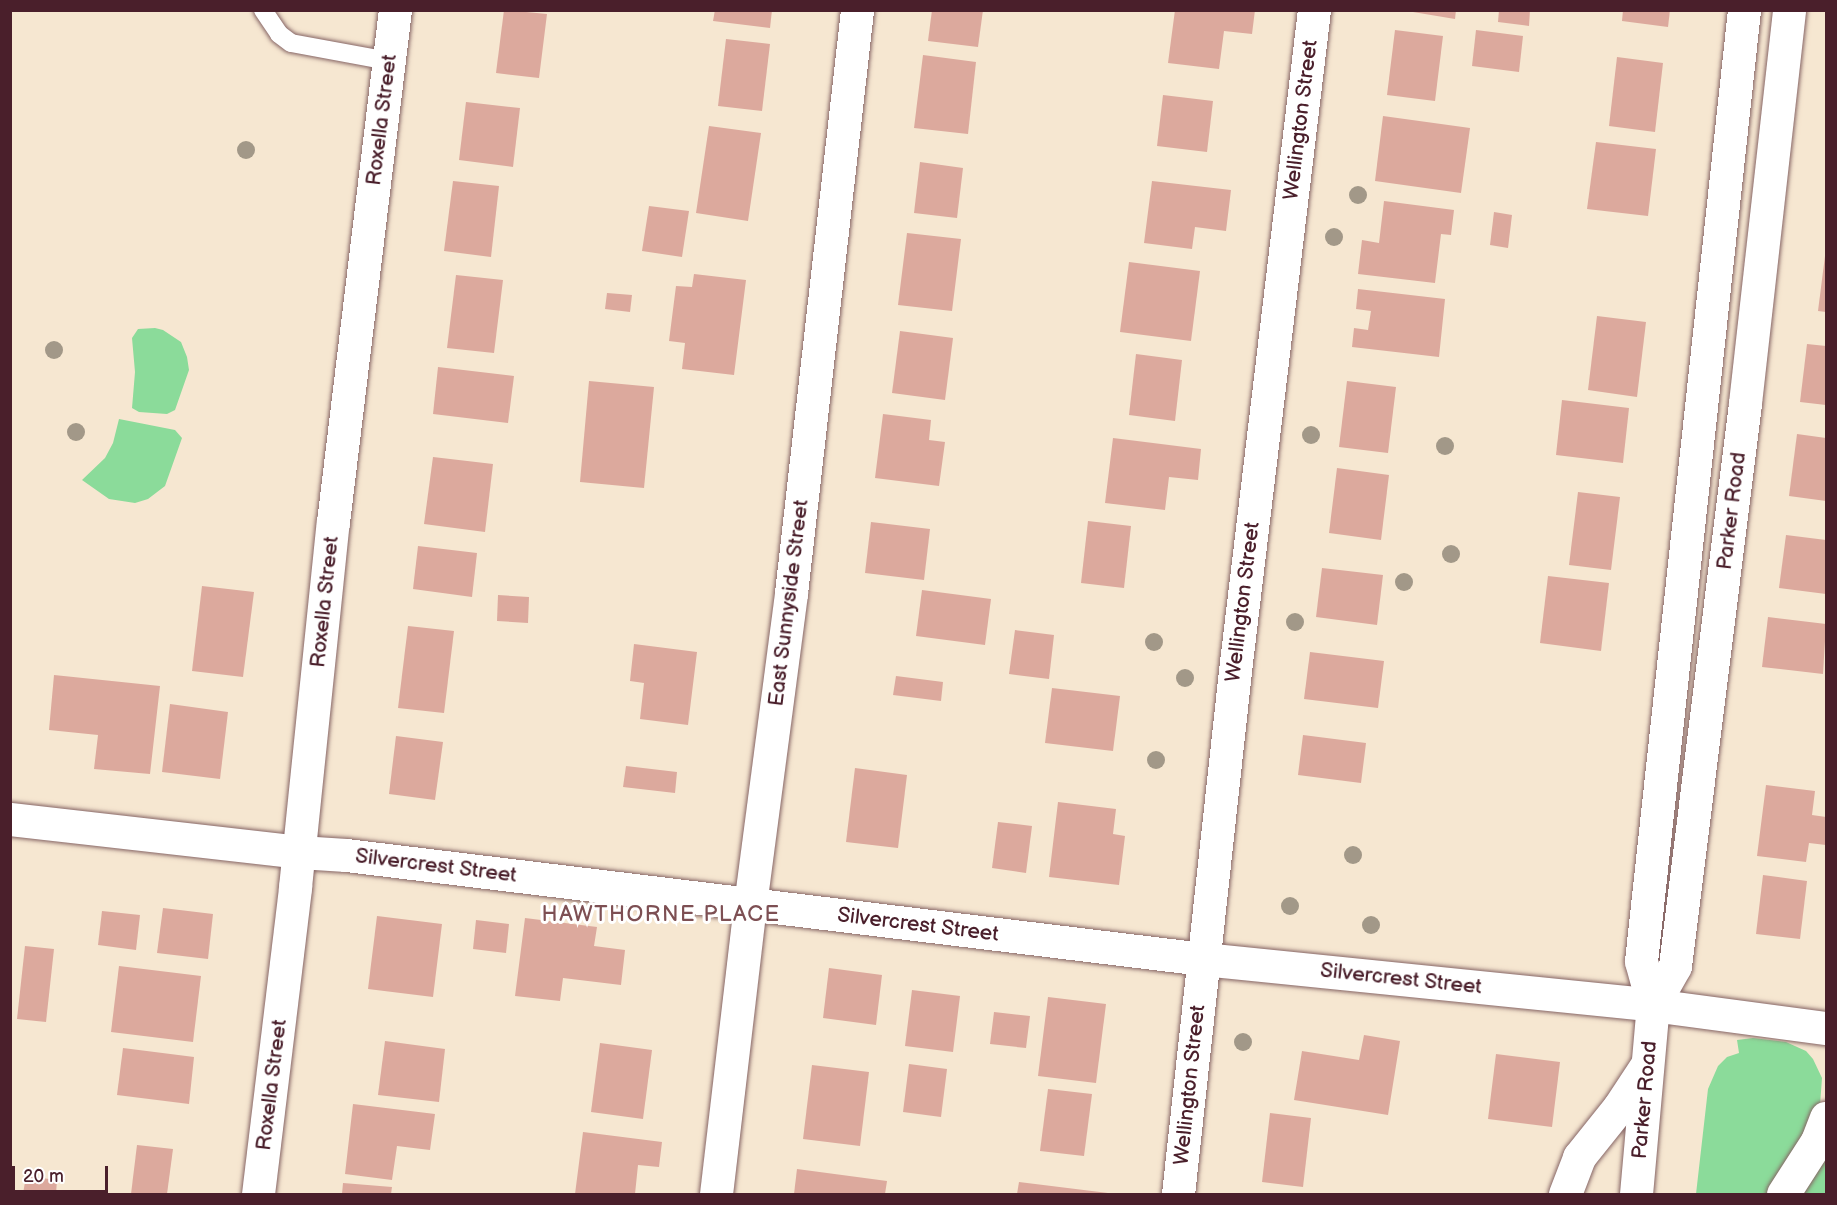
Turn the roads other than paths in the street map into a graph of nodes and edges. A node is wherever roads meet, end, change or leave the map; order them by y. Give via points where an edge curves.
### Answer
1 (263, 10) edge
2 (395, 10) edge
3 (857, 10) edge
4 (1314, 10) edge
5 (1744, 10) edge
6 (1789, 10) edge
7 (389, 61) junction
8 (1698, 439) junction
9 (1740, 444) junction
10 (10, 819) edge
11 (299, 852) junction
12 (750, 906) junction
13 (1203, 959) junction
14 (1653, 1005) junction
15 (1827, 1028) edge
16 (1648, 1062) junction
17 (1827, 1118) edge
18 (258, 1194) edge
19 (716, 1194) edge
20 (1178, 1194) edge
21 (1566, 1194) edge
22 (1636, 1194) edge
23 (1783, 1194) edge

1 - 7 lane via 274,28 291,43
2 - 7 street, Roxella Street
3 - 12 street, East Sunnyside Street via 791,593
4 - 13 street, Wellington Street
5 - 8 street, Parker Road
6 - 9 street, Parker Road
7 - 11 street, Roxella Street via 334,510
8 - 9 street
8 - 14 street, Parker Road via 1641,961
9 - 14 street, Parker Road via 1675,966
10 - 11 street, Silvercrest Street
11 - 12 street, Silvercrest Street
11 - 18 street, Roxella Street
12 - 13 street, Silvercrest Street
12 - 19 street, East Sunnyside Street
13 - 14 street, Silvercrest Street
13 - 20 street, Wellington Street
14 - 15 street, Silvercrest Street
14 - 16 street, Parker Road
16 - 21 street via 1580,1157
16 - 22 street, Parker Road
17 - 23 street

